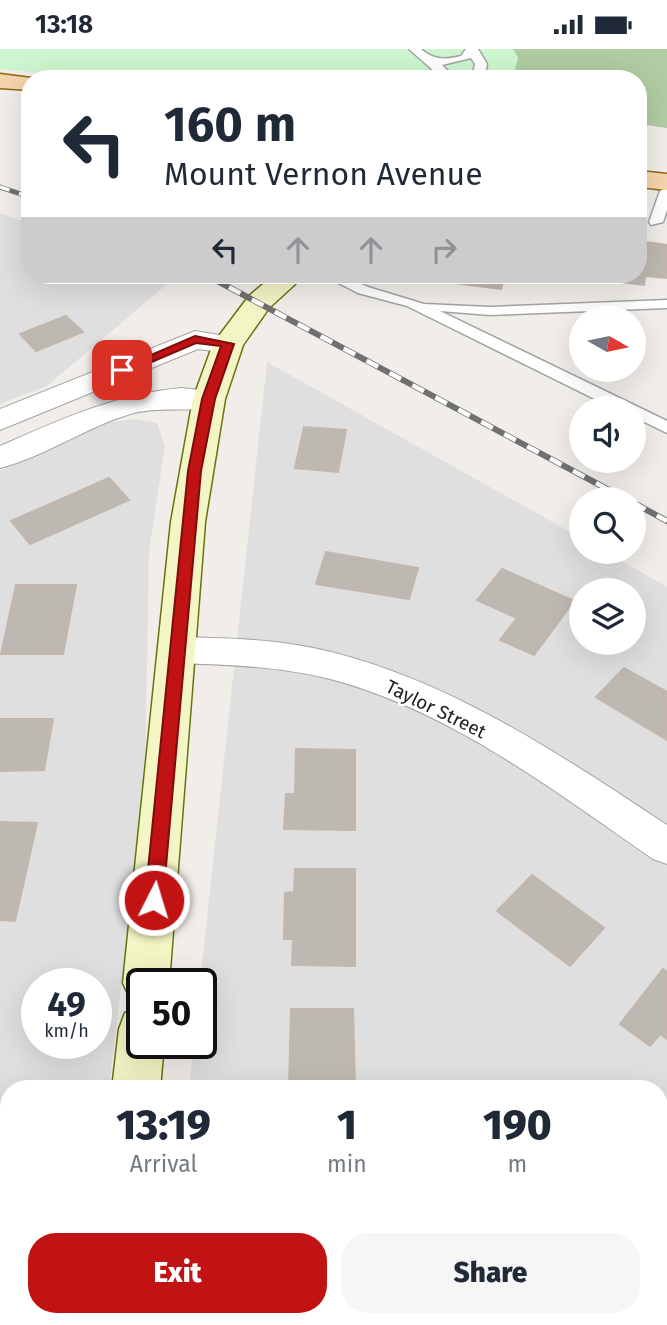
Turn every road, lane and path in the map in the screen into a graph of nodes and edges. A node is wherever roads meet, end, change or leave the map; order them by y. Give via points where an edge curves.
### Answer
1 (405, 49) edge
2 (472, 50) edge
3 (421, 54) edge
4 (440, 70) edge
5 (480, 70) edge
6 (0, 81) edge
7 (21, 82) edge
8 (647, 156) edge
9 (667, 158) edge
10 (647, 180) edge
11 (667, 182) edge
12 (667, 191) edge
13 (662, 223) edge
14 (280, 284) edge
15 (350, 284) edge
16 (412, 303) junction
17 (667, 304) edge
18 (228, 344) junction
19 (602, 396) edge
20 (209, 399) junction
21 (646, 415) edge
22 (0, 420) edge
23 (664, 422) edge
24 (0, 458) edge
25 (177, 650) junction
26 (667, 847) edge
27 (147, 968) edge
28 (139, 1059) edge
29 (137, 1080) edge

1 - 3 lane
2 - 3 lane via 458,60
2 - 5 lane
3 - 4 lane
6 - 7 main road
8 - 9 main road
10 - 11 main road
12 - 13 lane
14 - 18 main road via 258,302
15 - 16 lane
16 - 17 lane via 490,311
16 - 19 lane
18 - 20 main road
18 - 22 street via 195,339
20 - 24 street via 166,397 121,406
20 - 25 main road via 190,509
21 - 23 lane
25 - 26 street, Taylor Street via 296,658 414,693 490,735
25 - 27 main road
28 - 29 main road

